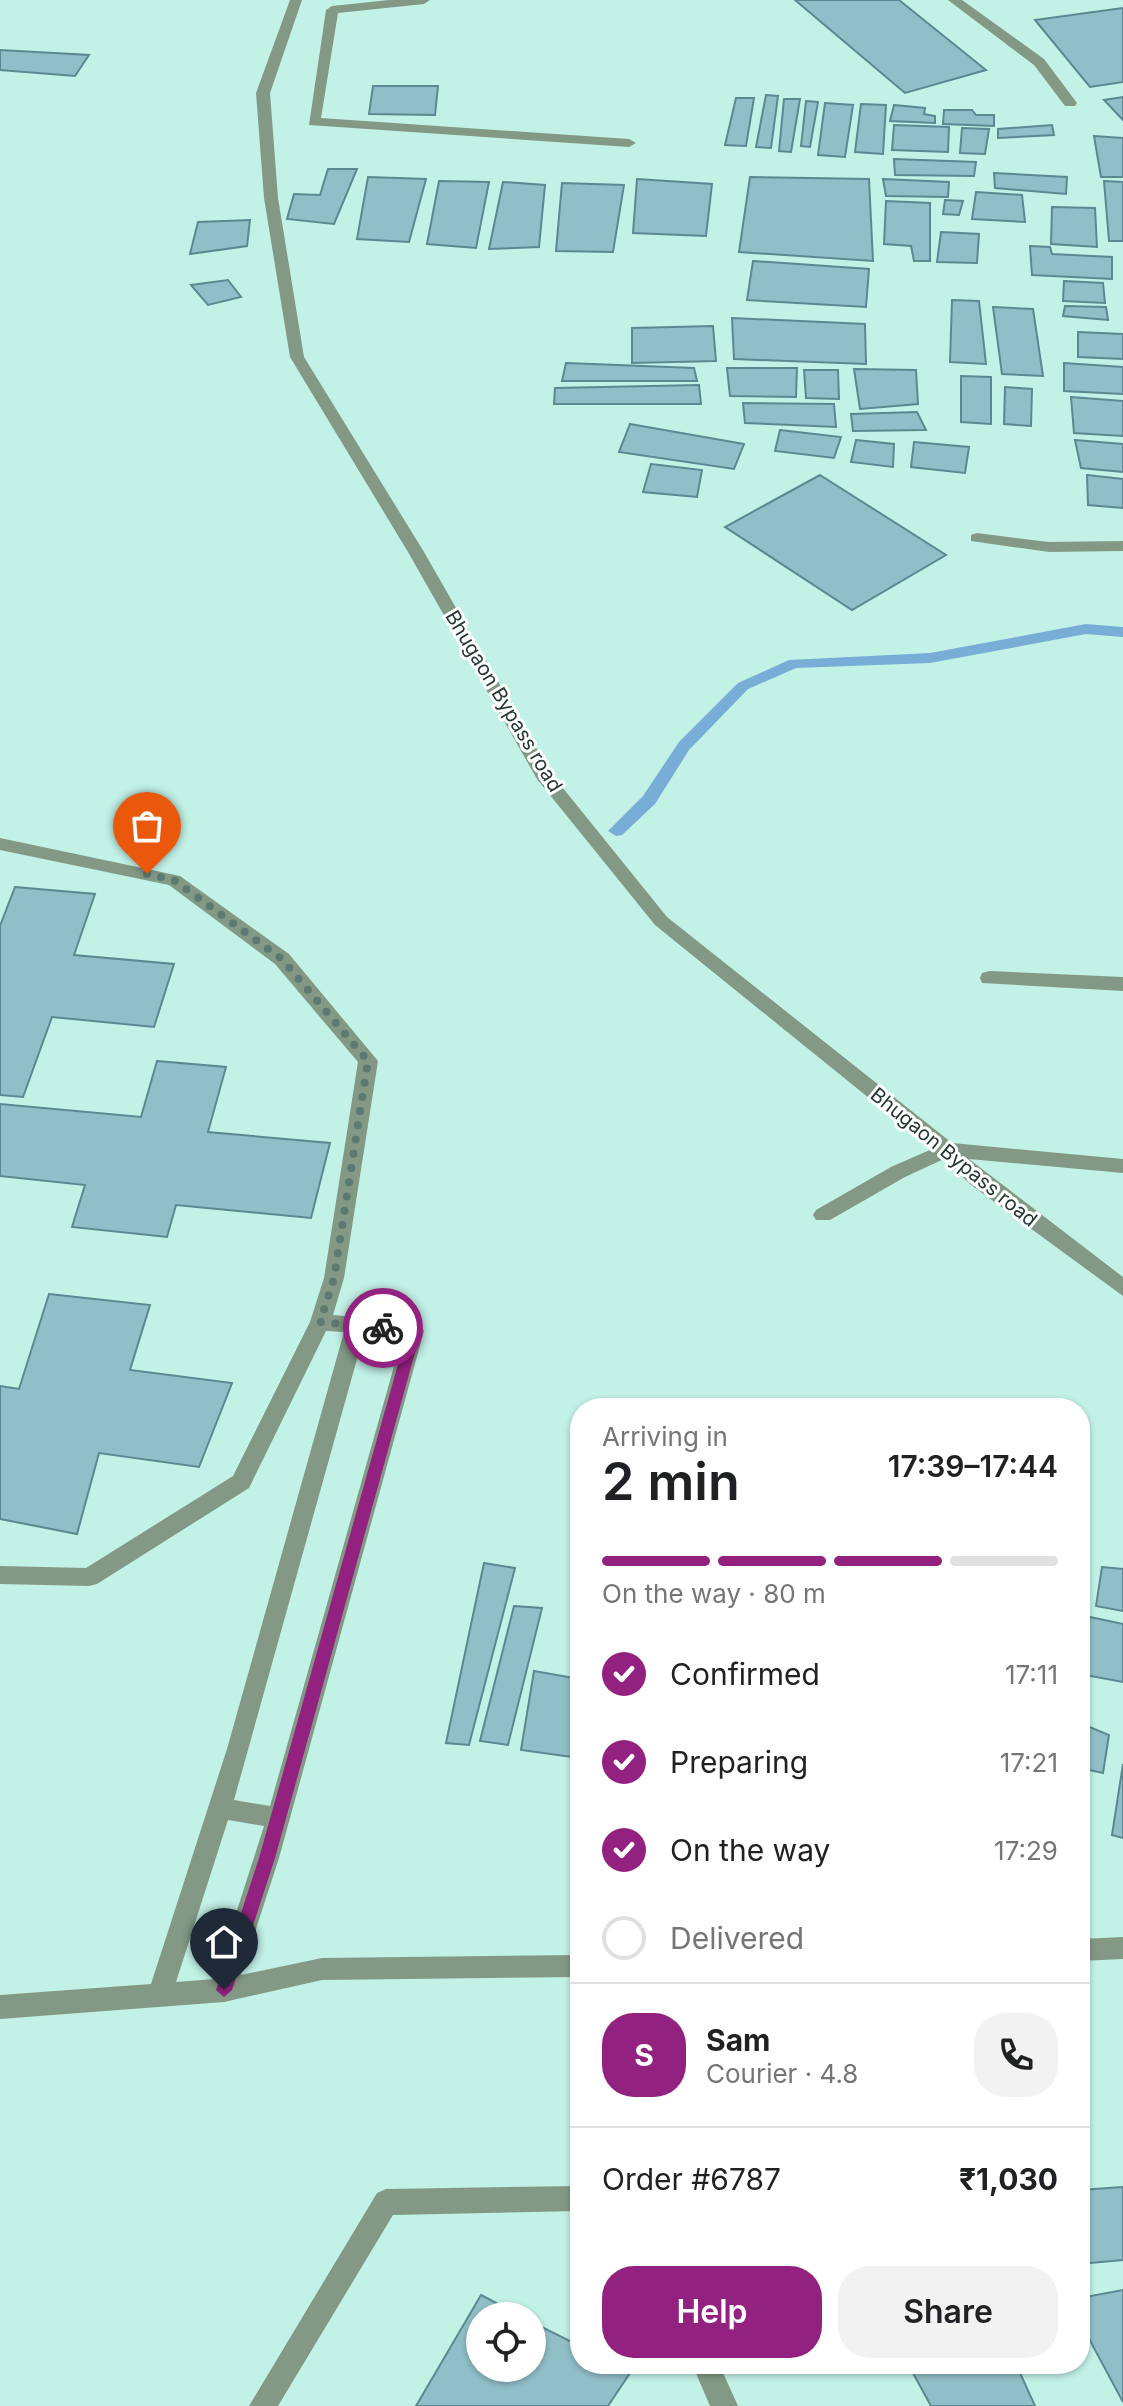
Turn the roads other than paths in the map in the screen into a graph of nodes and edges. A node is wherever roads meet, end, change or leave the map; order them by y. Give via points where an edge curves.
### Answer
1 (296, 0) edge
2 (424, 0) edge
3 (954, 0) edge
4 (1070, 103) dead end
5 (629, 143) dead end
6 (977, 538) dead end
7 (1123, 546) edge
8 (0, 844) edge
9 (989, 978) dead end
10 (1123, 984) edge
11 (947, 1150) junction
12 (1123, 1166) edge
13 (823, 1215) dead end
14 (1123, 1288) edge
15 (320, 1322) junction
16 (356, 1325) junction
17 (0, 1575) edge
18 (220, 1808) junction
19 (278, 1818) junction
20 (1123, 1948) edge
21 (1090, 1950) edge
22 (570, 1966) edge
23 (224, 1990) junction
24 (160, 1994) junction
25 (0, 2007) edge
26 (570, 2192) edge
27 (710, 2374) edge
28 (263, 2406) edge
29 (724, 2406) edge

1 - 11 street, Bhugaon Bypass road via 263,93 271,198 297,357 543,775 661,921
2 - 5 street via 332,10 314,122
3 - 4 street via 1039,62
6 - 7 street via 1049,547
8 - 15 street via 174,880 282,959 368,1061 334,1278
9 - 10 street
11 - 12 street
11 - 13 street
11 - 14 street, Bhugaon Bypass road via 977,1179
15 - 16 street
15 - 17 street via 241,1482 89,1577
16 - 18 street
16 - 19 street via 414,1331
18 - 19 street
18 - 24 street
19 - 23 street
20 - 21 street
22 - 23 street via 322,1969
23 - 24 street
24 - 25 street
26 - 28 street via 386,2202
27 - 29 street

